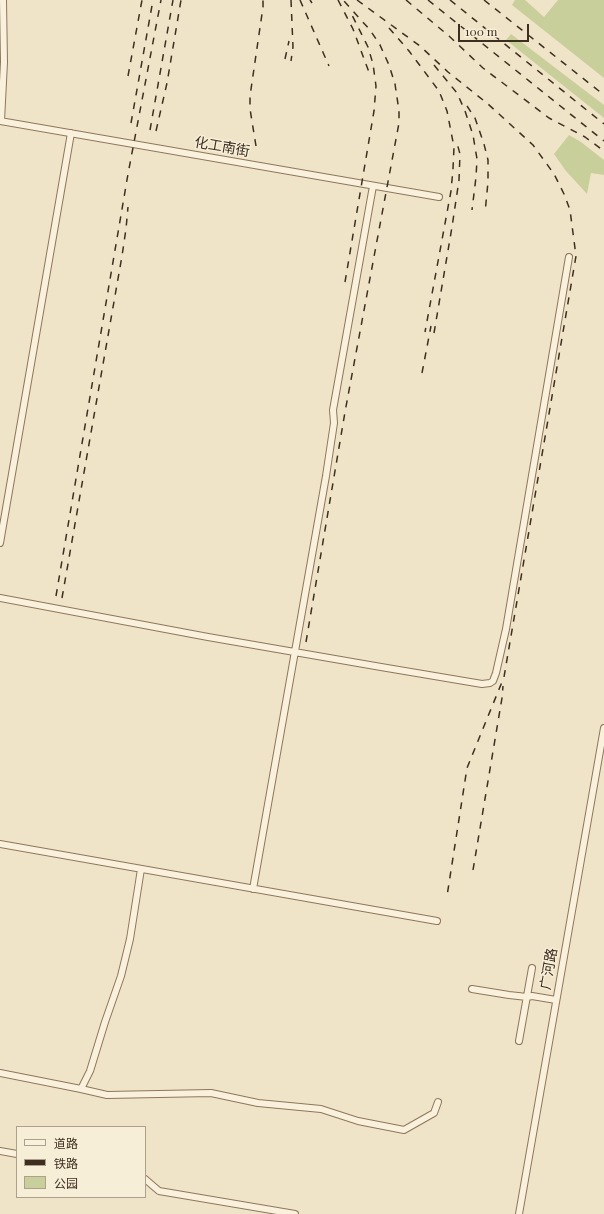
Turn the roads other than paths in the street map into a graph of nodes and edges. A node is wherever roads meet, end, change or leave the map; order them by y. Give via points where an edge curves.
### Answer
1 (3, 0) edge
2 (1, 121) edge
3 (71, 133) junction
4 (373, 186) junction
5 (439, 197) dead end
6 (569, 257) dead end
7 (0, 543) edge
8 (0, 598) edge
9 (294, 652) junction
10 (604, 728) edge
11 (0, 844) edge
12 (141, 869) junction
13 (253, 889) junction
14 (437, 921) dead end
15 (532, 968) dead end
16 (472, 989) dead end
17 (527, 997) junction
18 (556, 1000) junction
19 (519, 1041) dead end
20 (0, 1073) edge
21 (81, 1089) junction
22 (438, 1102) dead end
23 (0, 1151) edge
24 (16, 1154) edge
25 (146, 1180) edge
26 (295, 1214) edge
27 (519, 1214) edge

1 - 2 street via 4,62
2 - 3 street, 化工南街
3 - 4 street, 化工南街
3 - 7 street
4 - 5 street, 化工南街
4 - 9 street via 333,410 334,423 326,476
6 - 9 street via 507,622 493,681 482,684
8 - 9 street
9 - 13 street
10 - 18 street, 广河路
11 - 12 street
12 - 13 street
12 - 21 street via 130,939 121,976 90,1071
13 - 14 street
15 - 17 street
16 - 17 street
17 - 18 street
17 - 19 street
18 - 27 street, 广河路
20 - 21 street
21 - 22 street via 107,1095 211,1093 258,1103 321,1109 358,1122 404,1130 434,1113
23 - 24 street
25 - 26 street via 159,1191

